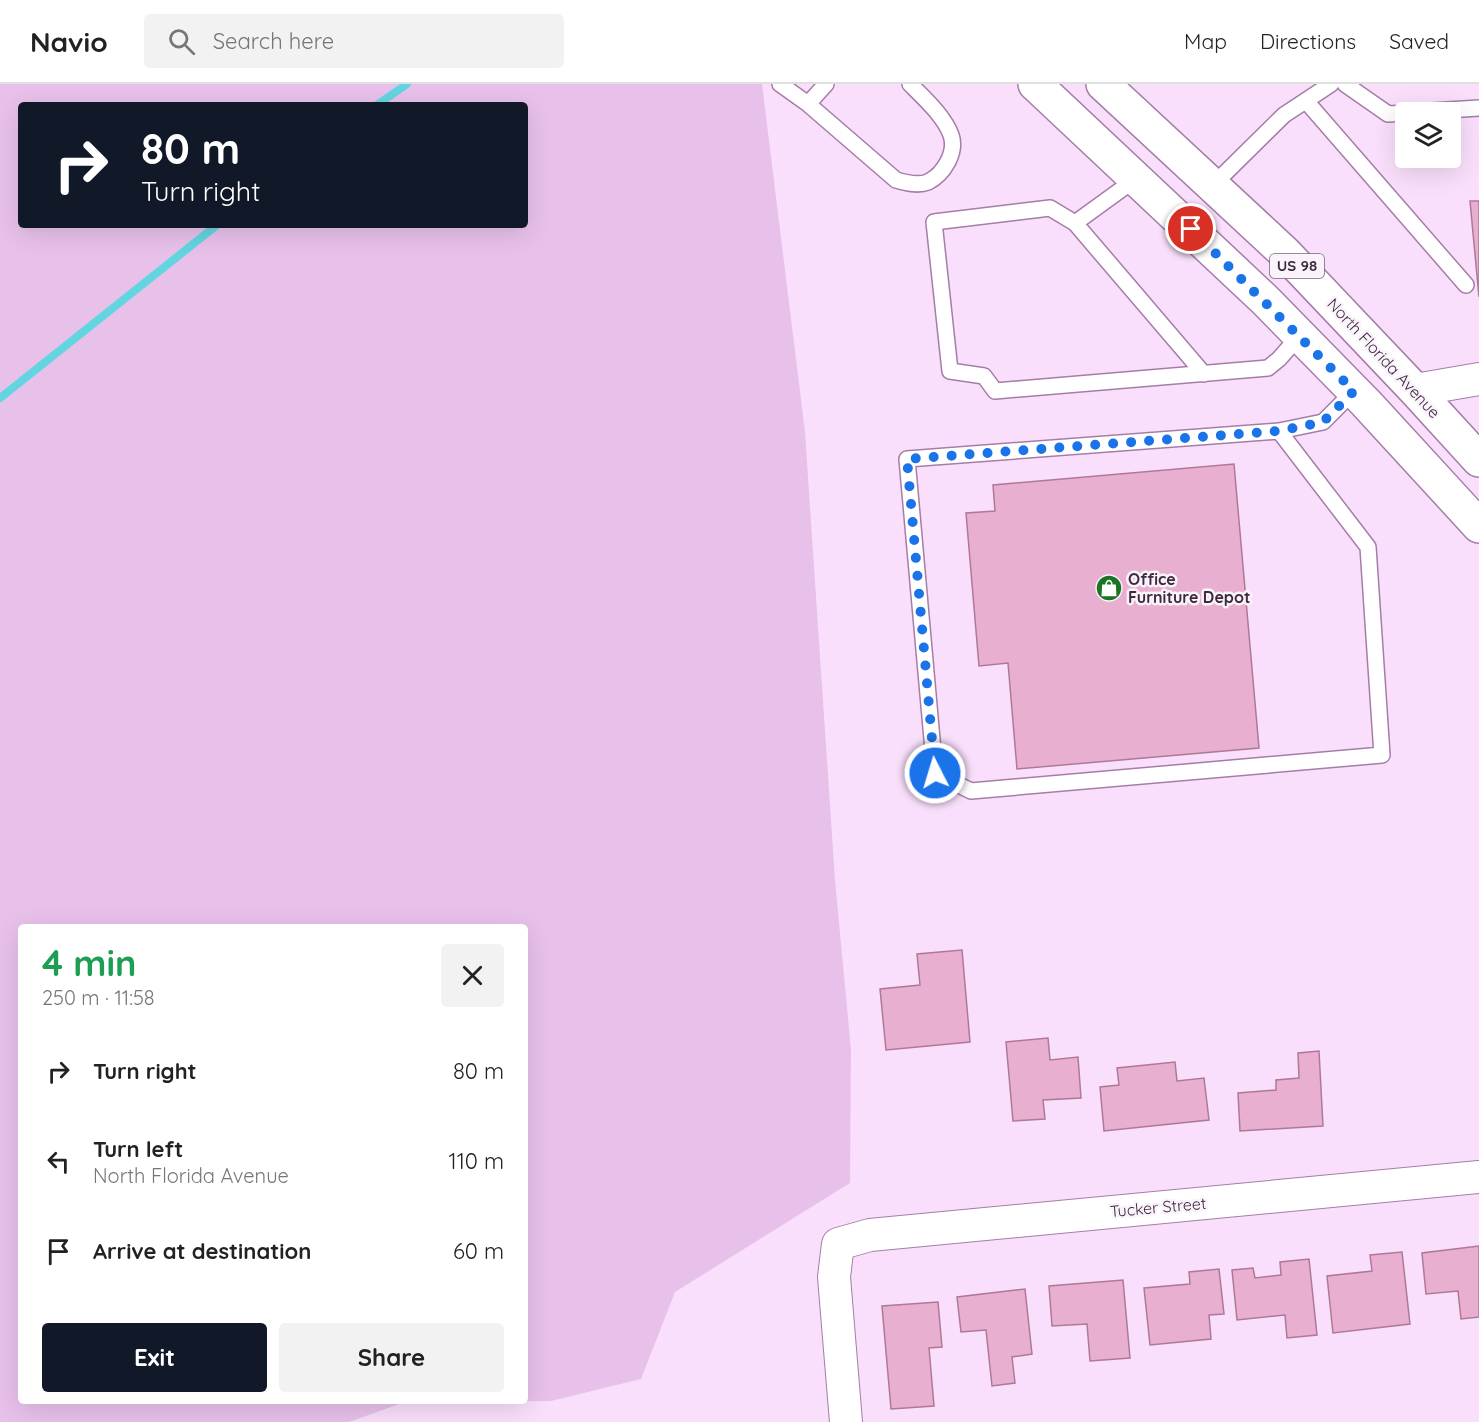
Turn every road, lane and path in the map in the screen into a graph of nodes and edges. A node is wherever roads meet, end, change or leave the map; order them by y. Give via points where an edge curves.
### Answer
1 (780, 84) edge
2 (826, 84) edge
3 (910, 84) edge
4 (1035, 84) edge
5 (1078, 84) edge
6 (1103, 84) edge
7 (1331, 84) edge
8 (1345, 84) edge
9 (1306, 101) junction
10 (808, 104) junction
11 (1479, 108) edge
12 (1461, 109) edge
13 (1395, 114) edge
14 (1171, 148) junction
15 (1137, 178) junction
16 (1212, 186) junction
17 (1075, 223) junction
18 (1220, 257) junction
19 (1466, 285) dead end
20 (1300, 335) junction
21 (1204, 374) junction
22 (1479, 379) edge
23 (1415, 390) junction
24 (1354, 391) junction
25 (1279, 431) junction
26 (1479, 460) edge
27 (1479, 495) edge
28 (1479, 526) edge
29 (1479, 1177) edge
30 (846, 1422) edge

1 - 10 lane
2 - 10 lane
3 - 10 lane via 952,138 949,159 928,182 910,184 896,180
4 - 15 main road, US 98
5 - 14 main road via 1123,127
6 - 14 main road, North Florida Avenue / US 98
7 - 9 lane
8 - 13 lane via 1388,114
9 - 16 lane via 1284,115
9 - 19 lane
11 - 12 lane
14 - 16 main road, North Florida Avenue / US 98
15 - 17 lane
15 - 18 main road, US 98
16 - 23 main road, North Florida Avenue / US 98 via 1285,254
17 - 21 lane
17 - 21 lane via 1050,208 934,222 950,372 984,376 995,391
18 - 20 main road, US 98
18 - 27 main road via 1283,290
20 - 21 lane via 1268,368
20 - 24 main road, US 98
22 - 23 street
23 - 26 main road, North Florida Avenue / US 98
24 - 25 lane via 1323,422
24 - 28 main road, US 98
25 - 25 lane via 907,459 935,773 971,791 1382,755 1368,547
29 - 30 street, Tucker Street via 870,1235 838,1244 834,1277

